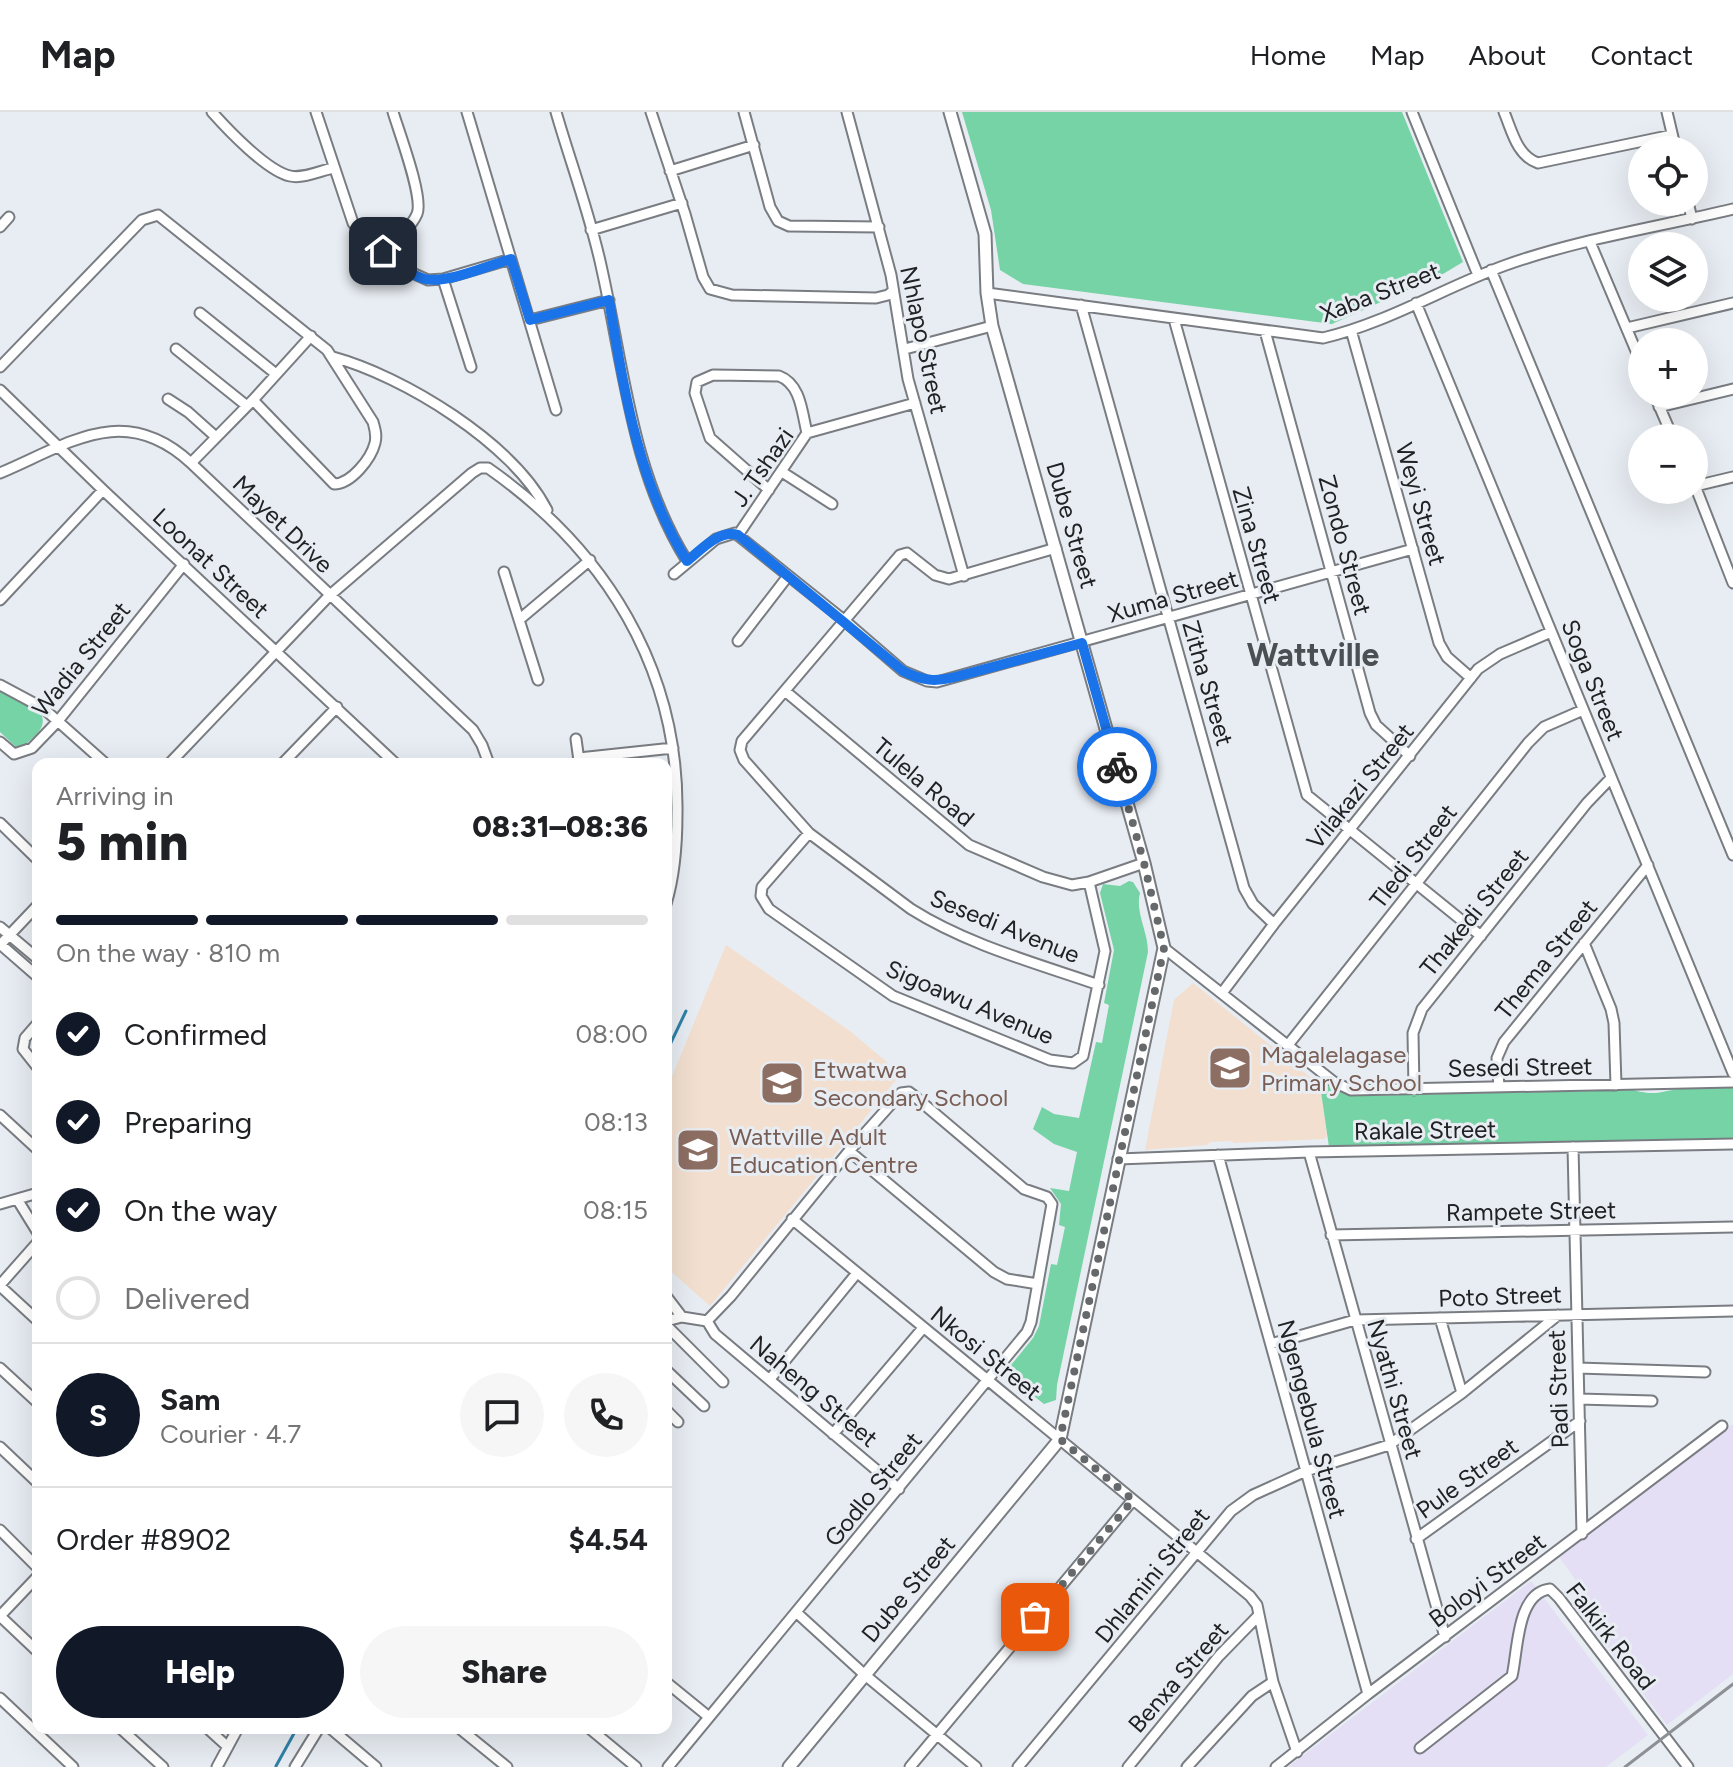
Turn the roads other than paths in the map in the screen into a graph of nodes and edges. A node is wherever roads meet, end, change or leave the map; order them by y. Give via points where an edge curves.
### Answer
1 (212, 112) edge
2 (316, 112) edge
3 (393, 112) edge
4 (467, 112) edge
5 (556, 112) edge
6 (651, 112) edge
7 (744, 112) edge
8 (847, 112) edge
9 (950, 112) edge
10 (1412, 112) edge
11 (1504, 112) edge
12 (1667, 112) edge
13 (1672, 135) joint
14 (754, 145) junction
15 (333, 168) junction
16 (670, 171) junction
17 (682, 203) junction
18 (1733, 209) edge
19 (1691, 216) edge
20 (9, 217) dead end
21 (1692, 219) junction
22 (0, 227) edge
23 (879, 227) junction
24 (591, 230) junction
25 (1590, 242) junction
26 (383, 251) junction
27 (511, 259) junction
28 (1491, 270) junction
29 (1478, 275) junction
30 (443, 279) junction
31 (893, 291) junction
32 (987, 293) junction
33 (609, 300) junction
34 (1416, 303) junction
35 (1733, 303) edge
36 (1081, 305) junction
37 (200, 313) dead end
38 (1174, 319) junction
39 (530, 320) junction
40 (992, 326) junction
41 (1627, 328) joint
42 (1351, 330) junction
43 (1265, 331) junction
44 (311, 336) junction
45 (176, 349) dead end
46 (905, 349) junction
47 (332, 356) junction
48 (0, 367) edge
49 (471, 367) dead end
50 (276, 374) junction
51 (1733, 389) edge
52 (0, 390) edge
53 (1708, 395) edge
54 (168, 399) dead end
55 (250, 403) junction
56 (915, 403) junction
57 (556, 410) dead end
58 (807, 433) junction
59 (216, 437) junction
60 (59, 447) junction
61 (191, 463) junction
62 (782, 472) junction
63 (0, 473) edge
64 (1733, 477) edge
65 (1708, 482) edge
66 (103, 490) junction
67 (769, 490) junction
68 (832, 504) dead end
69 (1703, 504) edge
70 (550, 517) junction
71 (738, 535) junction
72 (1056, 548) junction
73 (1413, 549) junction
74 (590, 560) junction
75 (687, 561) junction
76 (184, 564) junction
77 (1729, 564) edge
78 (504, 572) dead end
79 (1331, 573) junction
80 (674, 574) dead end
81 (788, 576) junction
82 (964, 576) junction
83 (1733, 583) edge
84 (1250, 595) junction
85 (329, 596) junction
86 (0, 600) edge
87 (1169, 618) junction
88 (520, 619) junction
89 (845, 621) junction
90 (1551, 632) junction
91 (738, 641) dead end
92 (1082, 643) junction
93 (276, 650) junction
94 (1471, 678) junction
95 (538, 680) dead end
96 (0, 685) edge
97 (785, 691) junction
98 (337, 707) junction
99 (1583, 710) junction
100 (58, 721) junction
101 (576, 739) dead end
102 (0, 742) edge
103 (673, 748) junction
104 (1410, 756) junction
105 (99, 758) edge
106 (175, 758) edge
107 (288, 758) edge
108 (386, 758) edge
109 (486, 758) edge
110 (579, 758) edge
111 (601, 758) edge
112 (1611, 778) junction
113 (0, 823) edge
114 (1350, 830) junction
115 (809, 833) junction
116 (32, 854) edge
117 (1733, 855) edge
118 (1144, 863) junction
119 (1648, 865) junction
120 (672, 869) edge
121 (1089, 882) junction
122 (1416, 884) junction
123 (32, 911) edge
124 (1274, 924) junction
125 (0, 927) edge
126 (9, 935) junction
127 (1481, 936) junction
128 (1584, 943) junction
129 (0, 944) edge
130 (1164, 948) junction
131 (32, 954) edge
132 (32, 972) edge
133 (1099, 985) junction
134 (1222, 993) junction
135 (32, 1030) edge
136 (1288, 1045) junction
137 (32, 1060) edge
138 (1733, 1073) edge
139 (1733, 1082) edge
140 (1616, 1085) junction
141 (1499, 1087) junction
142 (1414, 1090) junction
143 (0, 1115) edge
144 (32, 1144) edge
145 (1733, 1144) edge
146 (1573, 1147) junction
147 (849, 1151) junction
148 (1309, 1152) junction
149 (1218, 1155) junction
150 (1118, 1159) junction
151 (32, 1195) edge
152 (17, 1199) junction
153 (0, 1204) edge
154 (792, 1219) junction
155 (32, 1223) edge
156 (1733, 1227) edge
157 (1574, 1230) junction
158 (1331, 1235) junction
159 (32, 1249) edge
160 (857, 1273) junction
161 (1038, 1284) junction
162 (0, 1285) edge
163 (672, 1304) edge
164 (1733, 1311) edge
165 (1576, 1313) junction
166 (32, 1315) edge
167 (1558, 1315) junction
168 (682, 1317) junction
169 (1440, 1318) junction
170 (1355, 1320) junction
171 (672, 1321) edge
172 (707, 1321) junction
173 (923, 1328) junction
174 (672, 1329) edge
175 (1271, 1344) junction
176 (0, 1368) edge
177 (1578, 1368) junction
178 (1705, 1372) dead end
179 (672, 1376) edge
180 (770, 1379) junction
181 (988, 1381) junction
182 (723, 1382) dead end
183 (1462, 1393) junction
184 (32, 1397) edge
185 (1579, 1399) junction
186 (1652, 1401) dead end
187 (704, 1406) dead end
188 (672, 1416) edge
189 (1580, 1421) junction
190 (678, 1422) dead end
191 (1722, 1426) dead end
192 (833, 1434) junction
193 (1060, 1439) junction
194 (1389, 1445) junction
195 (0, 1447) edge
196 (1306, 1471) junction
197 (32, 1477) edge
198 (899, 1489) junction
199 (1133, 1500) junction
200 (0, 1530) edge
201 (1582, 1534) junction
202 (1416, 1539) junction
203 (1198, 1552) junction
204 (32, 1562) edge
205 (32, 1582) edge
206 (797, 1613) junction
207 (1259, 1615) junction
208 (0, 1616) edge
209 (1445, 1637) junction
210 (32, 1646) edge
211 (865, 1675) junction
212 (1273, 1682) junction
213 (672, 1687) edge
214 (1368, 1694) junction
215 (0, 1698) edge
216 (709, 1717) junction
217 (32, 1728) edge
218 (38, 1734) edge
219 (127, 1734) edge
220 (214, 1734) edge
221 (235, 1734) edge
222 (315, 1734) edge
223 (337, 1734) edge
224 (466, 1734) edge
225 (596, 1734) edge
226 (937, 1735) junction
227 (228, 1747) junction
228 (1420, 1748) dead end
229 (1297, 1752) junction
230 (73, 1767) edge
231 (163, 1767) edge
232 (217, 1767) edge
233 (295, 1767) edge
234 (376, 1767) edge
235 (507, 1767) edge
236 (636, 1767) edge
237 (668, 1767) edge
238 (789, 1767) edge
239 (910, 1767) edge
240 (976, 1767) edge
241 (1018, 1767) edge
242 (1128, 1767) edge
243 (1187, 1767) edge
244 (1276, 1767) edge
245 (1688, 1767) edge

1 - 15 street via 279,172 293,177
2 - 15 street
3 - 26 street via 418,209
4 - 27 street
5 - 24 street
6 - 16 street
7 - 14 street
8 - 23 street, Nhlapo Street
9 - 32 street, Dube Street via 985,234
10 - 29 street
11 - 13 street via 1521,152 1538,163
12 - 13 street
14 - 16 street
14 - 23 street via 770,207 782,224
15 - 26 street via 353,223
16 - 17 street
17 - 24 street
17 - 31 street via 703,277 714,292 876,298
18 - 21 street, Xaba Street
19 - 21 street
20 - 22 street
21 - 25 street, Xaba Street
23 - 31 street, Nhlapo Street
24 - 33 street
25 - 28 street, Xaba Street
25 - 41 street
26 - 30 street via 421,277
27 - 30 street
27 - 39 street
28 - 29 street, Xaba Street
28 - 117 street
29 - 34 street, Xaba Street
30 - 49 street
31 - 46 street, Nhlapo Street
32 - 36 street, Xaba Street
32 - 40 street, Dube Street
33 - 39 street
33 - 75 street via 646,472 671,536
34 - 42 street, Xaba Street
34 - 90 street, Soga Street
35 - 41 street
36 - 38 street, Xaba Street
36 - 87 street, Zitha Street
37 - 50 street
38 - 43 street, Xaba Street
38 - 84 street, Zina Street
39 - 57 street
40 - 46 street
40 - 72 street, Dube Street
42 - 43 street, Xaba Street via 1323,338
42 - 73 street, Weyi Street
43 - 79 street, Zondo Street
44 - 47 street
44 - 48 street via 153,215 142,220
44 - 50 street
45 - 55 street
46 - 56 street, Nhlapo Street
47 - 55 street via 376,433 373,449 344,483 327,479
47 - 70 street via 393,378 479,435 540,497
50 - 55 street
51 - 53 street
52 - 60 street, Loonat Street
54 - 59 street
55 - 59 street
56 - 58 street, J. Tshazi
56 - 82 street, Nhlapo Street
58 - 62 street, J. Tshazi
58 - 67 street via 798,394 786,379 713,375 697,382 695,393 710,438
59 - 61 street
60 - 61 street, Mayet Drive via 120,431 164,441
60 - 63 street, Mayet Drive
60 - 66 street, Loonat Street
61 - 85 street, Mayet Drive
62 - 67 street, J. Tshazi
62 - 68 street
64 - 65 street
66 - 76 street, Loonat Street
66 - 86 street
67 - 71 street, J. Tshazi
69 - 77 street
70 - 74 street
70 - 85 street via 488,468 480,468
71 - 75 street via 716,539
71 - 81 street, Xuma Street
72 - 82 street
72 - 92 street, Dube Street
73 - 79 street, Xuma Street
73 - 94 street, Weyi Street via 1443,652
74 - 88 street
74 - 103 street via 643,647 659,685
75 - 80 street
76 - 93 street, Loonat Street
76 - 100 street, Wadia Street
77 - 83 street
78 - 88 street
79 - 84 street, Xuma Street
79 - 104 street, Zondo Street via 1373,720
81 - 89 street, Xuma Street
81 - 91 street
82 - 89 street via 944,579 904,553
84 - 87 street, Xuma Street
84 - 114 street, Zina Street via 1305,791
85 - 93 street
85 - 109 street, Mayet Drive via 473,730
87 - 92 street, Xuma Street
87 - 124 street, Zitha Street via 1244,888
88 - 95 street
89 - 92 street, Xuma Street via 903,671 937,682
89 - 97 street
90 - 94 street, Vilakazi Street via 1490,659
90 - 99 street, Soga Street
92 - 118 street, Dube Street
93 - 98 street, Loonat Street
93 - 106 street
94 - 104 street, Vilakazi Street
96 - 100 street
97 - 115 street, Sesedi Avenue via 742,741 741,755
97 - 121 street, Tulela Road via 969,845 1062,884
98 - 107 street
98 - 108 street, Loonat Street
99 - 112 street, Soga Street
99 - 122 street, Tledi Street via 1544,727 1528,743
100 - 102 street, Wadia Street via 20,754
100 - 105 street
101 - 110 street
103 - 111 street
103 - 120 street via 678,797
104 - 114 street, Vilakazi Street
112 - 119 street, Soga Street
112 - 127 street, Thakedi Street
113 - 116 street
114 - 122 street, Zina Street
114 - 124 street, Vilakazi Street
115 - 133 street, Sesedi Avenue via 928,920
115 - 133 street, Sigoawu Avenue via 762,887 761,896 769,909 893,996 1069,1063 1080,1060 1086,1048
118 - 121 street, Tulela Road
118 - 130 street, Dube Street
119 - 128 street, Thema Street
119 - 138 street, Soga Street
121 - 133 street via 1105,951
122 - 127 street, Zina Street
122 - 136 street, Tledi Street
123 - 126 street
124 - 134 street, Vilakazi Street
125 - 126 street
126 - 129 street
126 - 131 street
127 - 142 street, Thakedi Street via 1418,1016 1413,1033
128 - 140 street via 1611,1009
128 - 141 street, Thema Street via 1504,1042 1497,1058
129 - 132 street
130 - 134 street, Sesedi Street
130 - 150 street
134 - 136 street, Sesedi Street
135 - 137 street via 23,1049
136 - 142 street, Sesedi Street via 1342,1087
139 - 140 street, Sesedi Street
140 - 141 street, Sesedi Street
141 - 142 street, Sesedi Street
143 - 144 street
145 - 146 street, Rakale Street
146 - 148 street, Rakale Street
146 - 157 street, Padi Street
147 - 154 street
147 - 161 street via 1002,1277
147 - 161 street, Godlo Street via 896,1097 913,1095 1024,1189 1047,1197 1053,1210
148 - 149 street, Rakale Street
148 - 158 street, Nyathi Street
149 - 150 street, Rakale Street
149 - 175 street, Ngengebula Street
150 - 193 street
151 - 152 street
152 - 153 street
152 - 155 street
154 - 160 street, Nkosi Street
154 - 172 street
156 - 157 street, Rampete Street
157 - 158 street, Rampete Street
157 - 165 street, Padi Street
158 - 170 street, Nyathi Street
159 - 162 street
160 - 173 street, Nkosi Street
160 - 180 street
161 - 181 street, Godlo Street via 1027,1332
162 - 166 street
163 - 168 street
164 - 165 street, Poto Street
165 - 167 street, Poto Street
165 - 177 street, Padi Street
167 - 169 street, Poto Street
167 - 183 street, Padi Street
168 - 171 street
168 - 172 street
169 - 170 street, Poto Street
169 - 183 street
170 - 175 street, Poto Street
170 - 194 street, Nyathi Street
172 - 180 street, Naheng Street via 715,1334
173 - 181 street, Nkosi Street
173 - 192 street
174 - 182 street
175 - 196 street, Ngengebula Street
176 - 184 street
177 - 178 street
177 - 185 street, Padi Street
179 - 187 street
180 - 192 street, Naheng Street
181 - 193 street, Nkosi Street
181 - 198 street, Godlo Street
183 - 194 street, Padi Street
185 - 186 street
185 - 189 street, Padi Street
188 - 190 street
189 - 201 street, Padi Street
189 - 202 street, Pule Street
191 - 201 street, Boloyi Street
192 - 198 street, Naheng Street
193 - 199 street, Nkosi Street
193 - 211 street, Dube Street
194 - 196 street, Padi Street
194 - 202 street, Nyathi Street
195 - 197 street
196 - 203 street, Dhlamini Street via 1241,1502
196 - 214 street, Ngengebula Street
198 - 206 street, Godlo Street
199 - 203 street, Nkosi Street
199 - 226 street
200 - 204 street
201 - 209 street, Boloyi Street
202 - 209 street, Nyathi Street
203 - 207 street, Nkosi Street via 1250,1596
203 - 241 street, Dhlamini Street
205 - 208 street
206 - 211 street
206 - 216 street, Godlo Street
207 - 212 street, Nkosi Street
207 - 242 street, Benxa Street
208 - 210 street
209 - 214 street, Boloyi Street
211 - 226 street
211 - 238 street, Dube Street
212 - 229 street, Nkosi Street
212 - 243 street via 1252,1696
213 - 216 street
214 - 229 street, Boloyi Street
215 - 217 street
216 - 237 street, Godlo Street
218 - 230 street
219 - 231 street
220 - 227 street
221 - 227 street
222 - 233 street
223 - 234 street
224 - 235 street
225 - 236 street
226 - 239 street
226 - 240 street
227 - 232 street
228 - 245 street, Falkirk Road via 1512,1676 1518,1630 1529,1602 1550,1589
229 - 244 street, Boloyi Street

